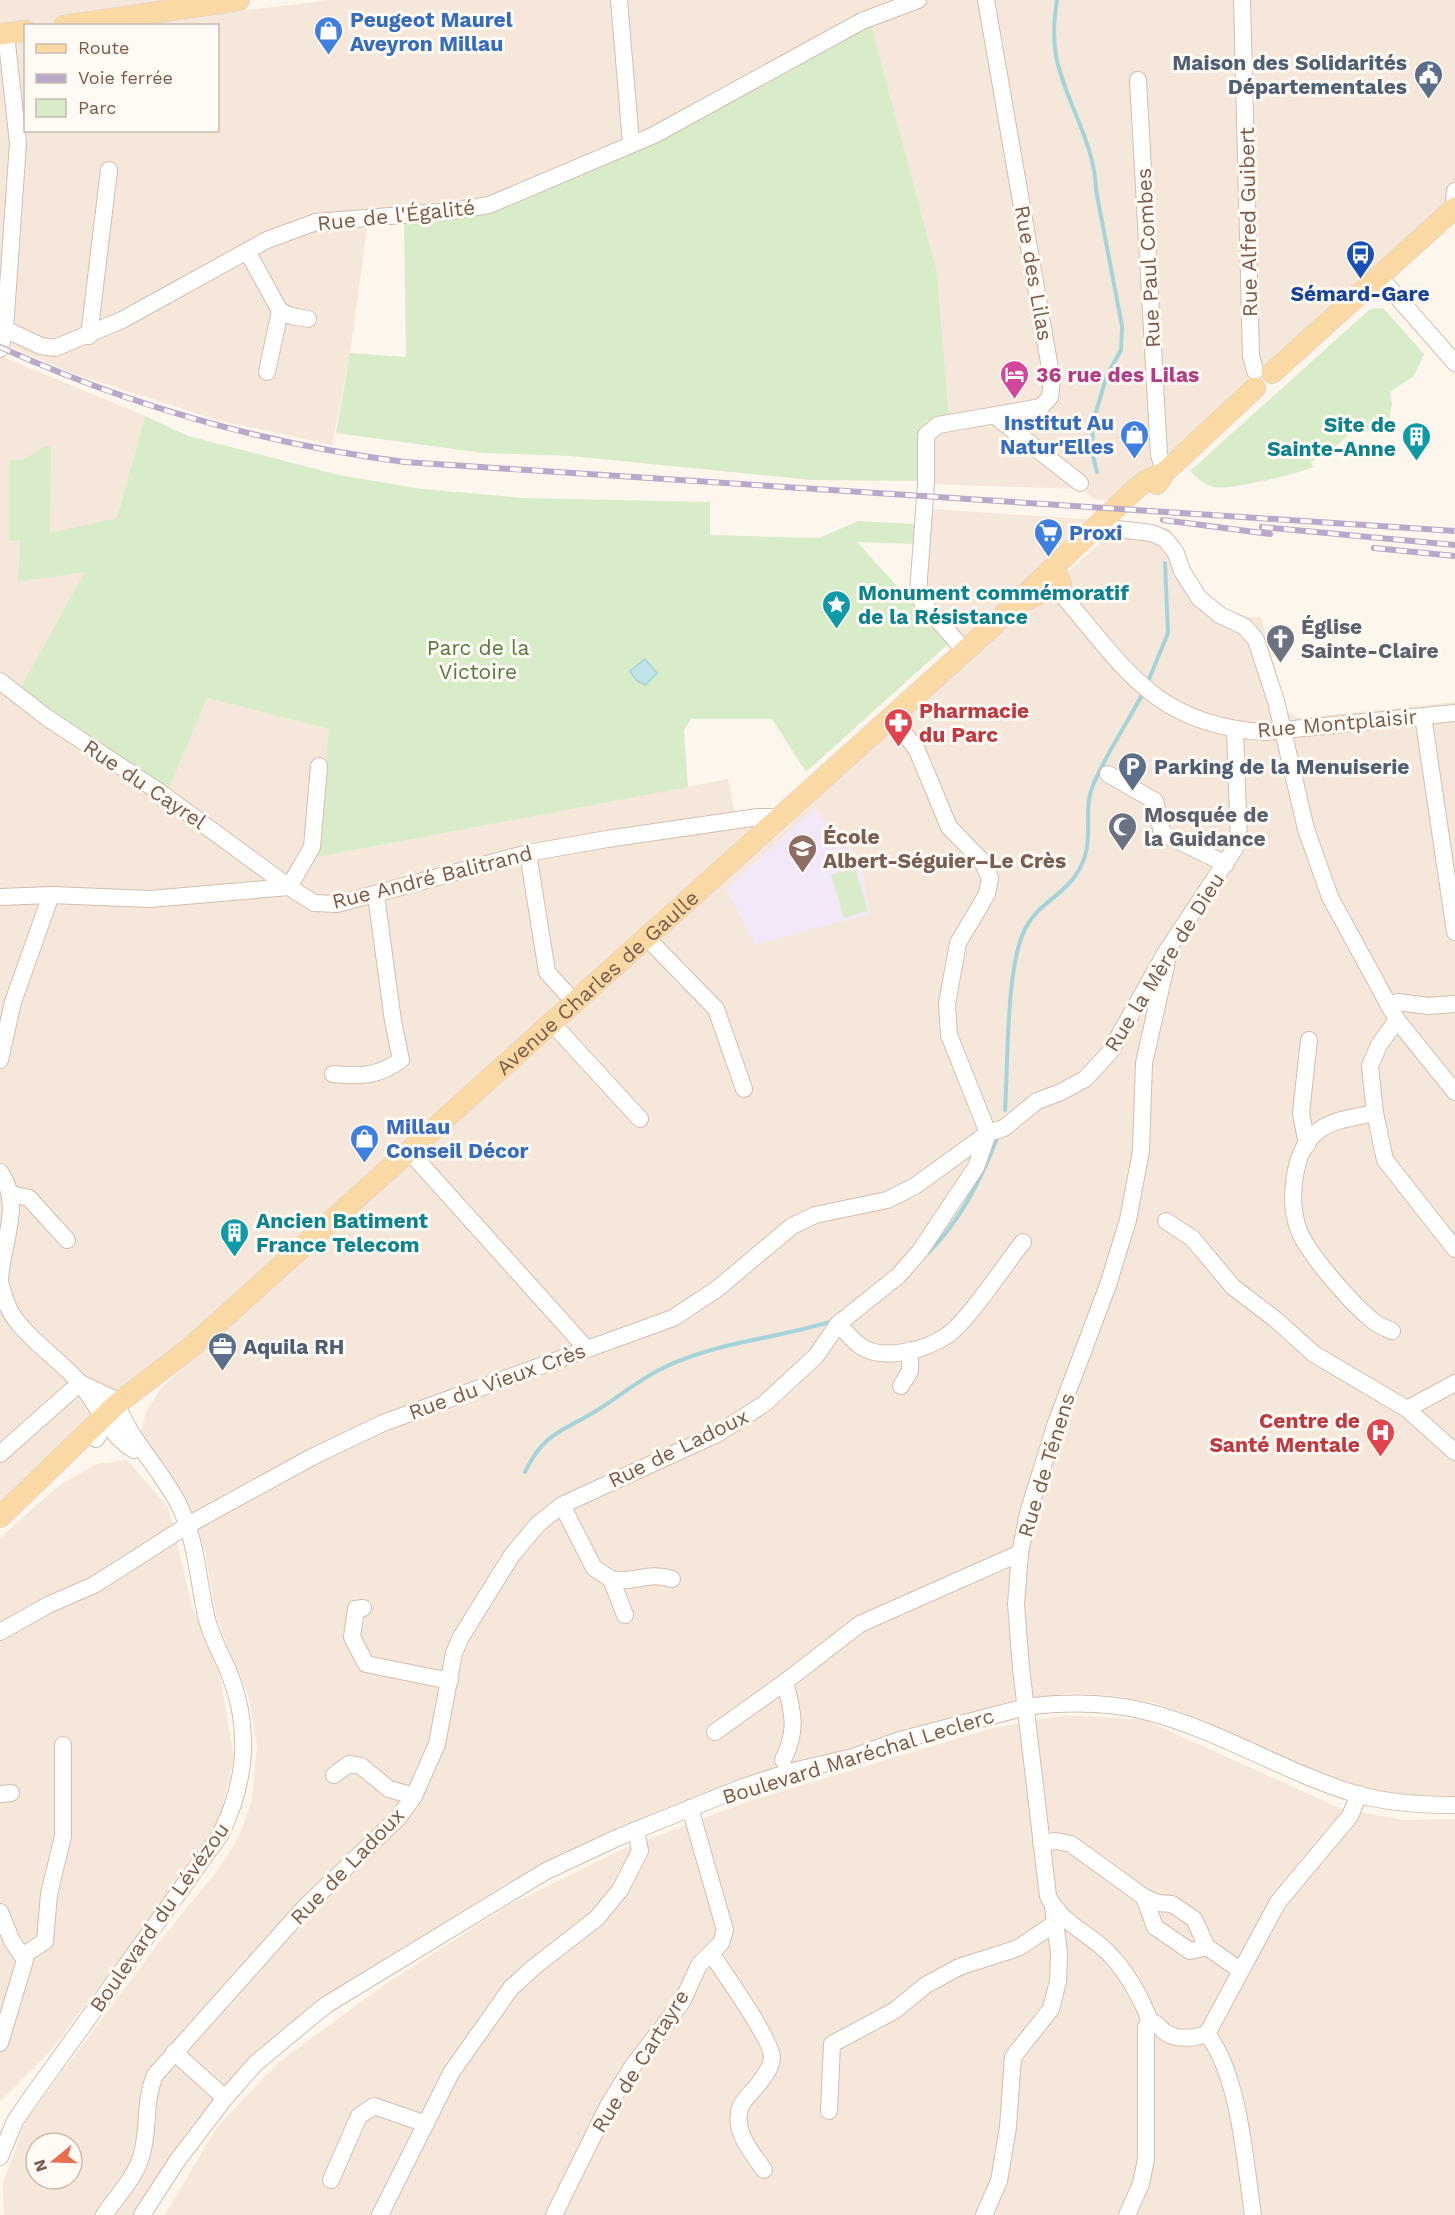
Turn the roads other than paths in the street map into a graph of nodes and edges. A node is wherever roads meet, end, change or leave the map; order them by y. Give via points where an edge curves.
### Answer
1 (239, 0) edge
2 (619, 0) edge
3 (918, 0) edge
4 (987, 0) edge
5 (1242, 0) edge
6 (77, 24) edge
7 (10, 33) edge
8 (1138, 80) dead end
9 (8, 126) edge
10 (631, 143) junction
11 (109, 170) dead end
12 (1454, 203) edge
13 (247, 251) junction
14 (1379, 276) junction
15 (4, 280) edge
16 (280, 310) junction
17 (308, 319) dead end
18 (5, 329) junction
19 (89, 336) junction
20 (0, 349) edge
21 (1455, 363) edge
22 (267, 372) dead end
23 (1261, 377) junction
24 (995, 416) junction
25 (1165, 472) junction
26 (1080, 483) dead end
27 (1109, 528) junction
28 (1049, 582) junction
29 (965, 651) junction
30 (0, 681) edge
31 (1455, 712) edge
32 (1423, 716) junction
33 (892, 717) junction
34 (1235, 730) junction
35 (1282, 731) junction
36 (319, 766) dead end
37 (1108, 774) dead end
38 (780, 817) junction
39 (528, 853) junction
40 (1226, 864) junction
41 (289, 887) junction
42 (51, 895) junction
43 (376, 895) junction
44 (0, 897) edge
45 (1455, 933) edge
46 (647, 938) junction
47 (1166, 952) junction
48 (574, 1002) junction
49 (1455, 1004) edge
50 (1388, 1005) junction
51 (1397, 1020) junction
52 (552, 1023) junction
53 (1309, 1040) dead end
54 (0, 1060) edge
55 (333, 1074) dead end
56 (744, 1089) dead end
57 (1455, 1092) edge
58 (1375, 1113) junction
59 (640, 1119) dead end
60 (988, 1132) junction
61 (1307, 1145) junction
62 (409, 1151) junction
63 (0, 1172) edge
64 (11, 1194) junction
65 (1166, 1221) dead end
66 (67, 1240) dead end
67 (1023, 1242) dead end
68 (1455, 1249) edge
69 (0, 1282) edge
70 (17, 1321) junction
71 (838, 1324) junction
72 (0, 1327) edge
73 (1392, 1332) dead end
74 (586, 1348) junction
75 (910, 1350) junction
76 (80, 1383) junction
77 (1455, 1383) edge
78 (901, 1386) dead end
79 (1407, 1409) junction
80 (113, 1417) junction
81 (1455, 1452) edge
82 (0, 1454) edge
83 (562, 1505) junction
84 (0, 1517) edge
85 (188, 1525) junction
86 (1020, 1552) junction
87 (611, 1579) junction
88 (672, 1579) dead end
89 (363, 1608) dead end
90 (626, 1615) dead end
91 (0, 1632) edge
92 (450, 1681) junction
93 (786, 1682) junction
94 (1026, 1707) junction
95 (716, 1732) dead end
96 (63, 1745) dead end
97 (783, 1760) dead end
98 (334, 1775) dead end
99 (1359, 1794) junction
100 (414, 1796) junction
101 (1455, 1805) edge
102 (690, 1808) junction
103 (636, 1830) junction
104 (1041, 1843) junction
105 (1144, 1897) junction
106 (0, 1912) edge
107 (1054, 1915) junction
108 (1207, 1947) junction
109 (24, 1955) junction
110 (712, 1955) junction
111 (1240, 1970) junction
112 (5, 2015) edge
113 (1150, 2021) junction
114 (1207, 2034) junction
115 (0, 2043) edge
116 (174, 2052) junction
117 (225, 2098) junction
118 (829, 2111) dead end
119 (426, 2124) junction
120 (0, 2157) edge
121 (764, 2170) dead end
122 (331, 2180) dead end
123 (104, 2215) edge
124 (142, 2215) edge
125 (380, 2215) edge
126 (554, 2215) edge
127 (984, 2215) edge
128 (1127, 2215) edge
129 (1253, 2215) edge

1 - 6 main road
2 - 10 street
3 - 10 street, Rue de l'Égalité via 862,21 654,135
4 - 24 street, Rue des Lilas via 1052,380 1050,397 1041,407
5 - 23 street, Rue Alfred Guibert via 1251,356
7 - 9 street
8 - 25 street, Rue Paul Combes via 1159,455
9 - 15 street
10 - 13 street, Rue de l'Égalité via 489,205 316,222
11 - 19 street
12 - 14 main road
13 - 16 street
13 - 19 street, Rue de l'Égalité
14 - 21 street
14 - 23 main road
15 - 18 street
16 - 17 street
16 - 22 street
18 - 19 street, Rue de l'Égalité via 41,346 55,348
18 - 20 street
23 - 25 main road
24 - 26 street
24 - 29 street, Rue des Lilas via 938,425 926,435 918,592 922,602
25 - 27 main road, Avenue Charles de Gaulle via 1154,488
25 - 28 main road via 1145,481 1126,498
27 - 28 main road, Avenue Charles de Gaulle
27 - 35 street via 1152,532 1165,539 1199,598 1220,615 1245,627 1256,640
28 - 29 main road, Avenue Charles de Gaulle via 1014,606
28 - 34 street, Rue Montplaisir via 1154,697 1195,719
29 - 33 main road, Avenue Charles de Gaulle
30 - 41 street, Rue du Cayrel
31 - 32 street, Rue Montplaisir
32 - 35 street, Rue Montplaisir
32 - 45 street
33 - 38 main road, Avenue Charles de Gaulle
33 - 60 street via 917,750 949,827 982,861 990,878 987,894 958,943 947,1004 949,1035
34 - 35 street, Rue Montplaisir
34 - 40 street, Rue la Mère de Dieu via 1239,842
35 - 50 street via 1306,830 1330,897
36 - 41 street via 312,847
37 - 40 street via 1155,801 1162,833
38 - 39 street, Rue André Balitrand via 758,817
38 - 46 main road, Avenue Charles de Gaulle
39 - 43 street, Rue André Balitrand
39 - 48 street via 547,972
40 - 47 street, Rue la Mère de Dieu
41 - 42 street via 150,899
41 - 43 street, Rue André Balitrand via 316,903 337,904
42 - 44 street
42 - 54 street via 13,1002
43 - 55 street via 401,1060 386,1071 369,1075
46 - 48 main road, Avenue Charles de Gaulle
46 - 56 street via 716,1010
47 - 60 street, Rue la Mère de Dieu via 1110,1052 1085,1079 1037,1101 1004,1128
47 - 86 street, Rue de Ténens via 1144,1063 1141,1151 1128,1220 1108,1286 1056,1424
48 - 52 main road, Avenue Charles de Gaulle
49 - 50 street
50 - 51 street
51 - 57 street
51 - 58 street via 1370,1066
52 - 59 street
52 - 62 main road, Avenue Charles de Gaulle
53 - 61 street via 1301,1113
58 - 61 street via 1317,1131
58 - 68 street via 1385,1160
60 - 71 street, Rue de Ladoux via 976,1167 921,1251 898,1276
60 - 74 street, Rue du Vieux Crès via 915,1186 887,1200 815,1215 792,1226 717,1288 673,1318
61 - 73 street via 1295,1176 1299,1230 1312,1255 1373,1322
62 - 74 street
62 - 80 main road, Avenue Charles de Gaulle
63 - 64 street
64 - 66 street via 29,1198
64 - 69 street via 12,1212
65 - 79 street via 1192,1238 1233,1287 1314,1354
67 - 75 street via 948,1336
69 - 70 street via 5,1301
70 - 72 street
70 - 76 street
71 - 75 street via 870,1350
71 - 83 street, Rue de Ladoux via 816,1356 764,1404 717,1434
74 - 85 street, Rue du Vieux Crès via 383,1423
75 - 78 street via 910,1371
76 - 80 street via 112,1398
76 - 82 street
77 - 79 street
79 - 81 street
80 - 84 main road, Avenue Charles de Gaulle
80 - 85 street, Boulevard du Lévézou via 160,1473
83 - 87 street via 594,1568
83 - 92 street, Rue de Ladoux via 538,1524 512,1555 480,1604 454,1653
85 - 91 street, Rue du Vieux Crès via 94,1585
85 - 120 street, Boulevard du Lévézou via 208,1626 231,1678 243,1727 241,1776 235,1800 214,1844 15,2121
86 - 93 street via 860,1624
86 - 94 street, Rue de Ténens via 1016,1604
87 - 88 street via 628,1582 654,1574
87 - 90 street
89 - 92 street via 356,1609 352,1637 366,1664
92 - 100 street, Rue de Ladoux via 437,1744
93 - 95 street
93 - 97 street via 795,1721
94 - 99 street, Boulevard Maréchal Leclerc via 1092,1704 1143,1710
94 - 102 street, Boulevard Maréchal Leclerc via 789,1772
94 - 104 street, Rue de Ténens
96 - 109 street via 63,1836 49,1894 45,1941
98 - 100 street via 349,1764 361,1767 389,1789
99 - 101 street, Boulevard Maréchal Leclerc
99 - 111 street via 1350,1816 1278,1902
100 - 116 street, Rue de Ladoux via 399,1816 305,1907
102 - 103 street
102 - 110 street, Rue de Cartayre via 725,1930
103 - 117 street via 546,1871 326,2005 256,2063
103 - 119 street via 640,1851 620,1890 597,1918 511,1988 452,2073
104 - 105 street via 1071,1844
104 - 107 street, Rue de Ténens
105 - 108 street via 1172,1904 1194,1919
105 - 108 street via 1155,1927 1190,1951
106 - 109 street via 12,1941
107 - 113 street via 1103,1948 1132,1984
107 - 118 street via 1018,1948 959,1967 927,1985 894,2012 832,2044
107 - 127 street, Rue de Ténens via 1059,1952 1052,2009 1012,2057 1008,2127 999,2181
108 - 111 street
109 - 112 street via 25,1965
110 - 121 street via 742,1996 772,2057 766,2075 740,2107 739,2133
110 - 126 street, Rue de Cartayre via 699,1965 682,2002 632,2067 608,2106
111 - 114 street
112 - 115 street
113 - 114 street via 1174,2037
113 - 128 street via 1146,2027 1146,2159 1141,2184
114 - 129 street via 1235,2100
116 - 117 street
116 - 123 street, Rue de Ladoux via 155,2075 147,2093 141,2158
117 - 124 street
119 - 122 street via 374,2106 366,2110 359,2116
119 - 125 street

